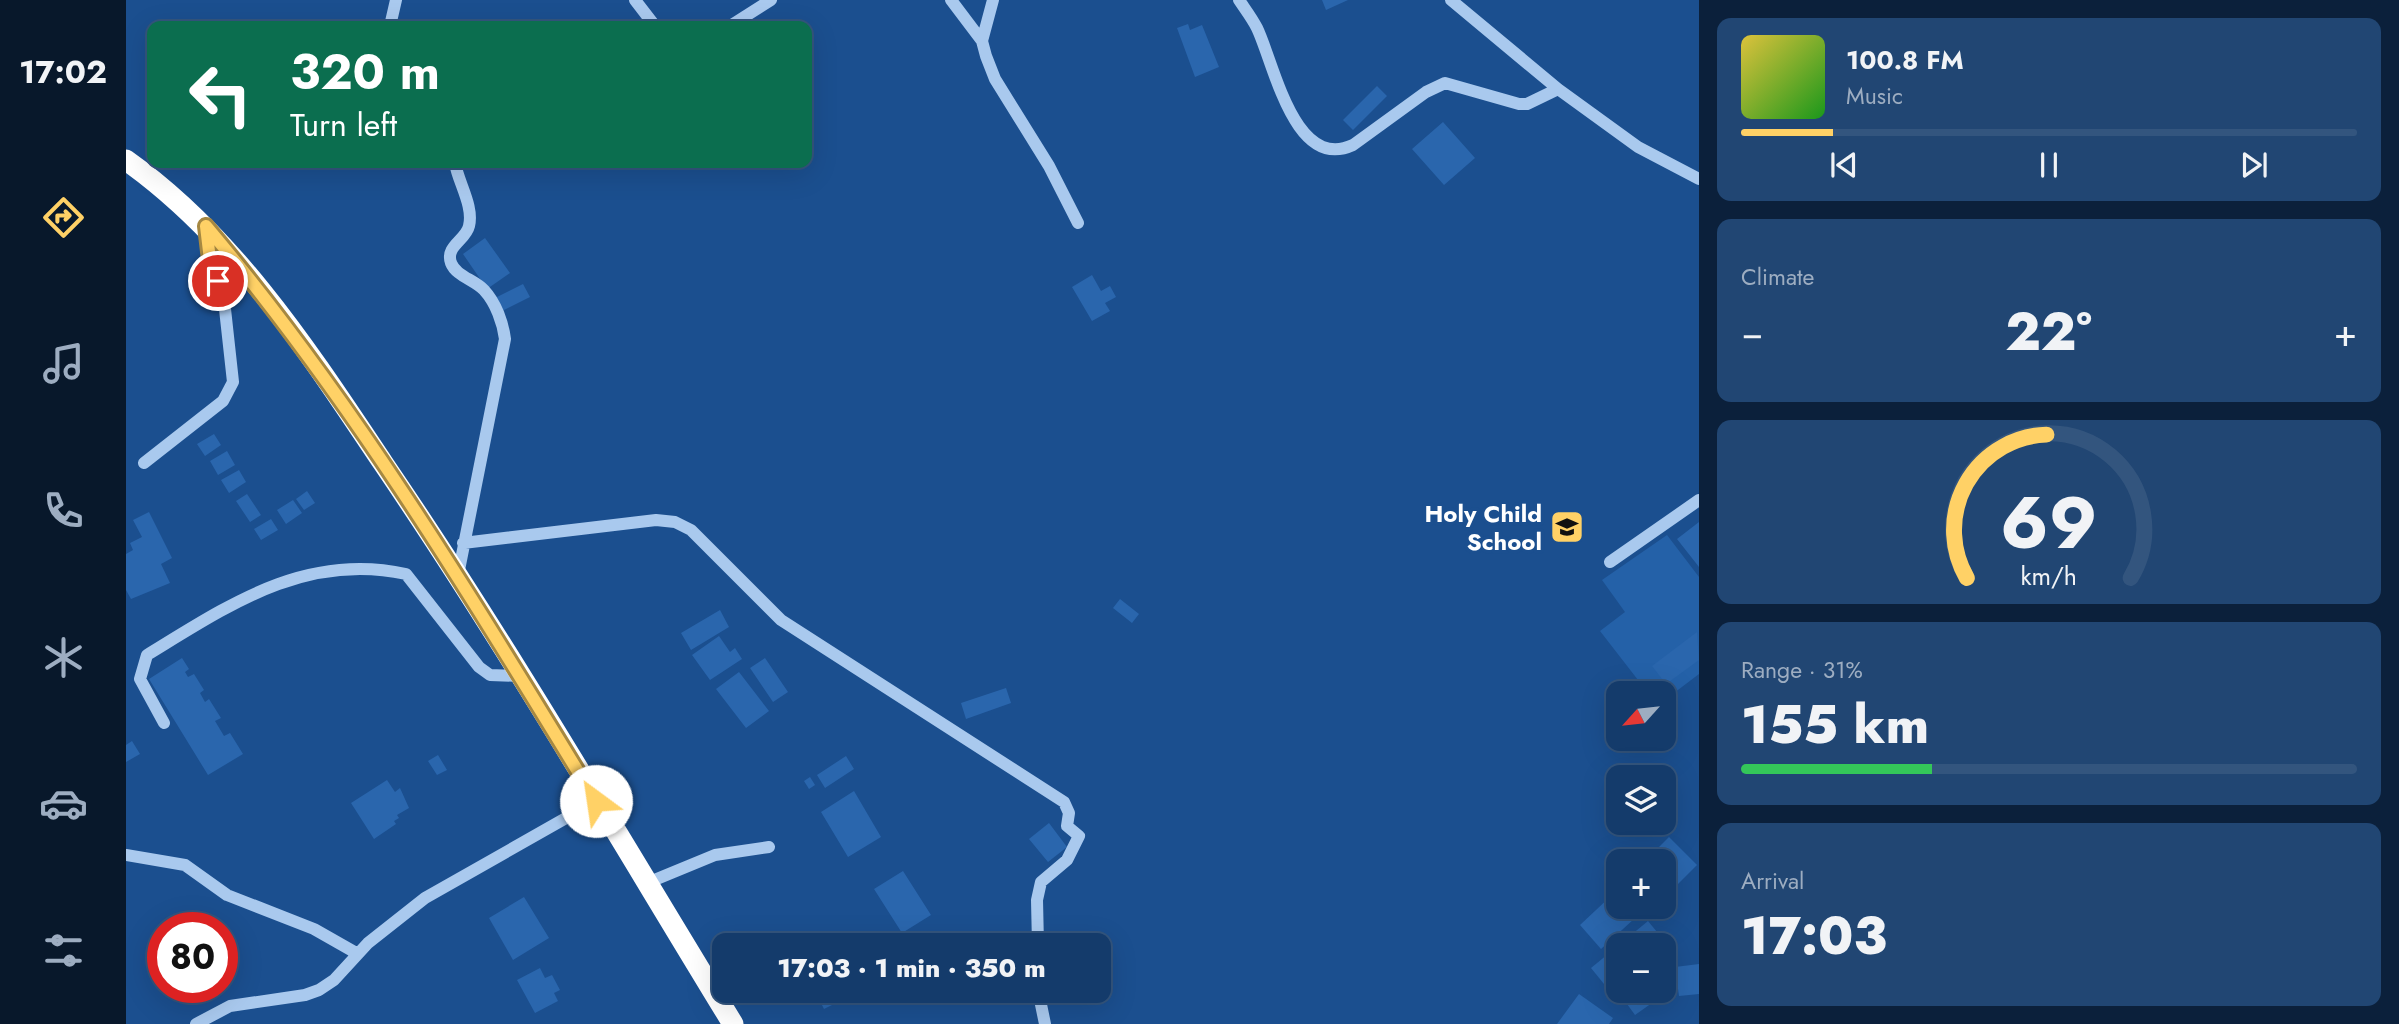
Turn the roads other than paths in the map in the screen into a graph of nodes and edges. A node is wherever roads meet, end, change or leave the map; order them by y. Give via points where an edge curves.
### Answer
1 (396, 0) edge
2 (635, 0) edge
3 (771, 0) edge
4 (951, 0) edge
5 (993, 0) edge
6 (1239, 0) edge
7 (1451, 0) edge
8 (391, 21) edge
9 (651, 21) edge
10 (738, 21) edge
11 (982, 41) junction
12 (1558, 89) junction
13 (126, 160) edge
14 (456, 168) edge
15 (1699, 179) edge
16 (1078, 223) dead end
17 (206, 226) junction
18 (144, 463) dead end
19 (1699, 500) edge
20 (463, 543) junction
21 (1610, 562) dead end
22 (458, 575) junction
23 (519, 676) junction
24 (164, 723) dead end
25 (596, 801) junction
26 (769, 847) dead end
27 (126, 855) edge
28 (647, 883) junction
29 (1038, 933) edge
30 (358, 954) junction
31 (1041, 1003) edge
32 (196, 1024) edge
33 (733, 1024) edge
34 (1045, 1024) edge

1 - 8 street
2 - 9 street
3 - 10 street
4 - 11 street
5 - 11 street
6 - 12 street via 1258,30 1273,77 1307,138 1331,149 1353,145 1445,83 1519,104
7 - 12 street
11 - 16 street via 995,79
12 - 15 street via 1637,147
13 - 17 highway
14 - 20 street via 469,225 450,251 450,262 484,290 499,316 505,339
17 - 18 street via 210,260 225,300 233,382 223,401
17 - 22 highway via 320,369
19 - 21 street
20 - 22 street
20 - 29 street via 656,520 691,530 781,620 1064,802 1069,813 1067,826 1079,836 1067,860 1041,882
22 - 23 highway
23 - 24 street via 490,675 480,667 406,574 342,568 309,572 276,583 147,655 140,679
23 - 25 highway
25 - 28 highway
25 - 30 street via 425,898
26 - 28 street via 715,855
27 - 30 street via 185,865 227,895 314,929
28 - 33 highway
30 - 32 street via 320,990 230,1006
31 - 34 street

